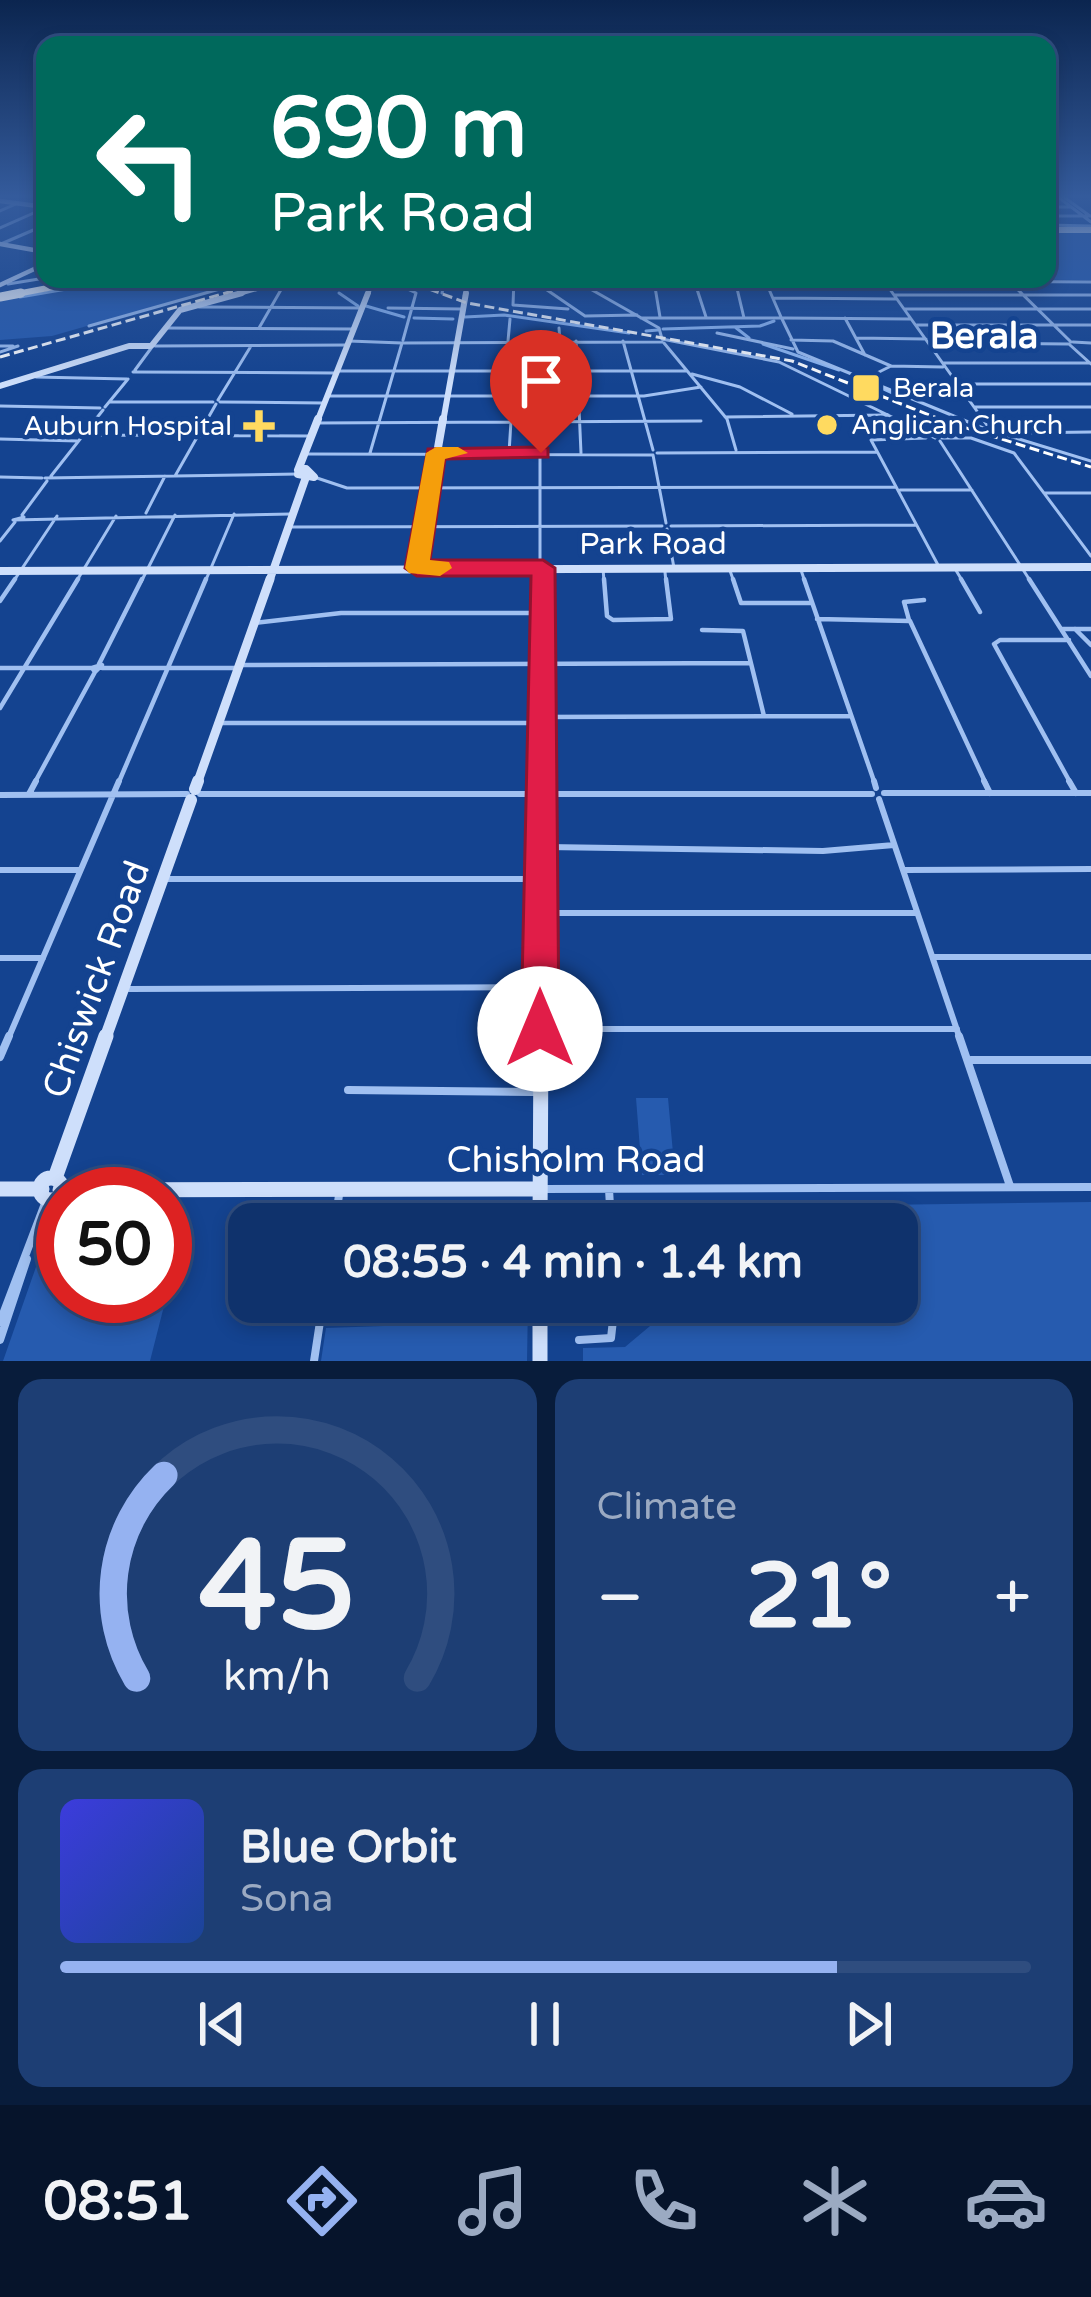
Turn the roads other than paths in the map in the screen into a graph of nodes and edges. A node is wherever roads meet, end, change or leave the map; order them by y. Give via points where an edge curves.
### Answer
1 (36, 268) edge
2 (15, 279) junction
3 (36, 279) edge
4 (26, 281) junction
5 (1056, 282) edge
6 (1091, 282) edge
7 (1, 285) edge
8 (43, 288) edge
9 (223, 288) edge
10 (261, 288) edge
11 (370, 288) edge
12 (407, 288) edge
13 (443, 288) edge
14 (466, 288) edge
15 (513, 288) edge
16 (544, 288) edge
17 (589, 288) edge
18 (655, 288) edge
19 (697, 288) edge
20 (737, 288) edge
21 (767, 288) edge
22 (889, 288) edge
23 (1016, 288) edge
24 (257, 289) junction
25 (282, 289) junction
26 (311, 289) dead end
27 (442, 293) dead end
28 (1024, 295) junction
29 (0, 296) edge
30 (1091, 296) edge
31 (896, 297) junction
32 (773, 298) junction
33 (194, 307) junction
34 (271, 308) junction
35 (362, 308) junction
36 (388, 308) dead end
37 (412, 308) junction
38 (463, 309) junction
39 (573, 309) junction
40 (904, 309) junction
41 (1037, 309) junction
42 (1091, 309) edge
43 (639, 316) junction
44 (660, 317) junction
45 (706, 317) junction
46 (744, 318) junction
47 (782, 318) junction
48 (845, 318) junction
49 (911, 319) junction
50 (510, 320) dead end
51 (916, 325) junction
52 (89, 326) dead end
53 (1053, 326) junction
54 (1091, 326) edge
55 (165, 328) junction
56 (259, 328) junction
57 (559, 328) dead end
58 (354, 329) junction
59 (717, 333) dead end
60 (856, 338) junction
61 (791, 340) junction
62 (402, 341) junction
63 (457, 341) junction
64 (508, 341) junction
65 (516, 341) junction
66 (560, 341) junction
67 (576, 341) junction
68 (622, 341) junction
69 (663, 341) junction
70 (928, 341) junction
71 (348, 343) junction
72 (1071, 343) junction
73 (1091, 344) edge
74 (151, 345) junction
75 (18, 346) dead end
76 (250, 346) junction
77 (0, 349) edge
78 (795, 349) junction
79 (866, 355) junction
80 (1091, 363) edge
81 (944, 365) junction
82 (891, 366) junction
83 (394, 371) junction
84 (451, 371) junction
85 (514, 371) junction
86 (578, 371) junction
87 (632, 371) junction
88 (133, 372) junction
89 (235, 372) junction
90 (337, 372) junction
91 (688, 372) junction
92 (31, 376) junction
93 (867, 379) junction
94 (127, 380) junction
95 (958, 384) junction
96 (1091, 384) edge
97 (0, 386) edge
98 (700, 387) junction
99 (387, 396) junction
100 (446, 396) junction
101 (513, 396) junction
102 (579, 396) junction
103 (641, 396) junction
104 (326, 399) junction
105 (217, 402) junction
106 (0, 406) edge
107 (974, 406) junction
108 (104, 407) junction
109 (1091, 407) edge
110 (888, 415) junction
111 (797, 416) junction
112 (725, 417) junction
113 (700, 421) dead end
114 (316, 422) junction
115 (379, 422) junction
116 (441, 422) junction
117 (647, 422) junction
118 (511, 423) junction
119 (580, 423) junction
120 (992, 431) junction
121 (1091, 432) edge
122 (83, 435) junction
123 (922, 435) junction
124 (1004, 435) junction
125 (198, 436) junction
126 (311, 436) junction
127 (937, 438) junction
128 (0, 440) edge
129 (79, 441) junction
130 (737, 451) junction
131 (877, 452) junction
132 (436, 453) junction
133 (509, 453) junction
134 (541, 453) junction
135 (581, 453) junction
136 (653, 453) junction
137 (304, 454) junction
138 (370, 454) junction
139 (1091, 461) edge
140 (304, 474) junction
141 (166, 476) junction
142 (175, 476) junction
143 (0, 477) edge
144 (49, 478) junction
145 (659, 487) junction
146 (430, 488) junction
147 (540, 488) junction
148 (897, 488) junction
149 (972, 490) junction
150 (1044, 493) junction
151 (1091, 493) edge
152 (234, 514) junction
153 (293, 514) junction
154 (145, 515) junction
155 (176, 515) junction
156 (23, 516) junction
157 (57, 516) junction
158 (116, 516) junction
159 (0, 518) edge
160 (15, 519) junction
161 (916, 525) junction
162 (540, 526) junction
163 (667, 526) junction
164 (289, 527) junction
165 (423, 527) junction
166 (0, 541) edge
167 (1091, 556) edge
168 (541, 564) junction
169 (939, 567) junction
170 (954, 567) junction
171 (1022, 567) junction
172 (1091, 567) edge
173 (211, 568) junction
174 (274, 568) junction
175 (417, 568) junction
176 (603, 568) junction
177 (669, 568) junction
178 (729, 568) junction
179 (800, 568) junction
180 (148, 569) junction
181 (84, 570) junction
182 (21, 571) junction
183 (0, 572) edge
184 (924, 600) dead end
185 (0, 602) edge
186 (812, 603) junction
187 (980, 612) dead end
188 (542, 613) junction
189 (817, 620) junction
190 (909, 620) junction
191 (254, 623) junction
192 (702, 629) dead end
193 (1061, 629) junction
194 (1075, 629) junction
195 (1091, 629) edge
196 (1069, 640) junction
197 (1091, 645) edge
198 (751, 663) junction
199 (542, 665) junction
200 (239, 666) junction
201 (0, 668) edge
202 (25, 668) junction
203 (97, 668) junction
204 (169, 668) junction
205 (1091, 676) edge
206 (0, 708) edge
207 (764, 716) junction
208 (850, 716) junction
209 (541, 720) junction
210 (219, 723) junction
211 (990, 793) junction
212 (1076, 793) junction
213 (1091, 793) edge
214 (193, 794) junction
215 (542, 794) junction
216 (878, 794) junction
217 (0, 795) edge
218 (29, 795) junction
219 (112, 795) junction
220 (894, 845) junction
221 (542, 847) junction
222 (1091, 869) edge
223 (0, 870) edge
224 (80, 870) junction
225 (903, 870) junction
226 (163, 879) junction
227 (541, 879) junction
228 (541, 913) junction
229 (917, 913) junction
230 (932, 957) junction
231 (1091, 957) edge
232 (0, 958) edge
233 (44, 958) junction
234 (540, 987) junction
235 (123, 989) junction
236 (540, 1029) junction
237 (957, 1029) junction
238 (0, 1057) edge
239 (968, 1060) junction
240 (1091, 1060) edge
241 (348, 1090) dead end
242 (540, 1092) junction
243 (64, 1167) edge
244 (192, 1186) edge
245 (1011, 1187) junction
246 (1091, 1187) edge
247 (0, 1189) edge
248 (340, 1189) junction
249 (540, 1189) junction
250 (609, 1189) junction
251 (36, 1194) edge
252 (338, 1203) edge
253 (540, 1203) edge
254 (610, 1203) edge
255 (36, 1224) edge
256 (28, 1253) junction
257 (0, 1322) edge
258 (320, 1323) edge
259 (540, 1323) edge
260 (616, 1323) edge
261 (0, 1340) edge
262 (579, 1340) dead end
263 (314, 1361) edge
264 (540, 1361) edge

1 - 2 street
2 - 4 street
2 - 7 street
3 - 4 street
4 - 7 street
5 - 6 street
8 - 29 highway
9 - 52 street
10 - 24 street
11 - 35 street, Chiswick Road
12 - 37 street via 416,292
13 - 27 street
14 - 38 street
15 - 39 street via 512,303
16 - 39 street
17 - 43 street
18 - 44 street
19 - 45 street
20 - 46 street
21 - 32 street
22 - 31 street
23 - 28 street
24 - 25 street
24 - 33 street
25 - 26 street
25 - 34 street
28 - 30 street
28 - 31 street
28 - 41 street
31 - 32 street
31 - 40 street
32 - 47 street
33 - 34 street
33 - 55 street via 178,311
34 - 35 street
34 - 56 street
35 - 58 street, Chiswick Road
36 - 37 street
37 - 38 street
37 - 62 street
38 - 63 street
39 - 43 street
40 - 41 street
40 - 49 street
41 - 42 street
41 - 53 street
43 - 44 street
43 - 69 street via 662,331
44 - 45 street
45 - 46 street
46 - 47 street
47 - 48 street
47 - 61 street
48 - 49 street
48 - 60 street
49 - 51 street
50 - 64 street
51 - 53 street
51 - 70 street
53 - 54 street
53 - 72 street
55 - 56 street
55 - 74 street
56 - 58 street
57 - 66 street
58 - 71 street, Chiswick Road
59 - 78 street
60 - 70 street
60 - 79 street
61 - 78 street
61 - 79 street via 833,341
62 - 63 street
62 - 71 street
62 - 83 street
63 - 64 street
63 - 84 street
64 - 65 street
65 - 66 street
65 - 85 street
66 - 67 street
67 - 68 street
67 - 86 street
68 - 69 street
68 - 87 street
69 - 91 street
69 - 110 street via 778,362
70 - 72 street
70 - 81 street
71 - 76 street
71 - 90 street, Chiswick Road
72 - 73 street
72 - 80 street
74 - 76 street
74 - 88 street
74 - 92 street
75 - 77 street
76 - 89 street
78 - 93 street
79 - 82 street
80 - 81 street
81 - 82 street
81 - 95 street
82 - 93 street
83 - 84 street
83 - 90 street
83 - 99 street
84 - 85 street
84 - 100 street
85 - 86 street
85 - 101 street
86 - 87 street
86 - 102 street
87 - 91 street
87 - 103 street
88 - 89 street
88 - 94 street
89 - 90 street
89 - 105 street
90 - 104 street, Chiswick Road
91 - 98 street
91 - 111 street
92 - 94 street
92 - 97 street
93 - 120 street
94 - 108 street
95 - 96 street
95 - 107 street
98 - 103 street
98 - 112 street
99 - 100 street
99 - 104 street
99 - 115 street
100 - 101 street
100 - 116 street
101 - 102 street
101 - 118 street
102 - 103 street
102 - 119 street
103 - 117 street
104 - 105 street
104 - 114 street, Chiswick Road
105 - 108 street
105 - 125 street
106 - 108 street
107 - 109 street
107 - 120 street
108 - 122 street
110 - 111 street
110 - 123 street
111 - 112 street
112 - 130 street
113 - 117 street
114 - 115 street
114 - 126 street, Chiswick Road
115 - 116 street
115 - 138 street
116 - 118 street
116 - 132 street
117 - 119 street
117 - 136 street
118 - 119 street
118 - 133 street
119 - 135 street
120 - 124 street
121 - 124 street
122 - 125 street
122 - 129 street
123 - 127 street
123 - 131 street via 872,438
124 - 139 street
125 - 126 street
125 - 142 street
126 - 137 street, Chiswick Road
127 - 149 street
127 - 150 street via 1012,451
128 - 129 street
129 - 144 street
130 - 131 street
130 - 136 street
131 - 148 street
132 - 133 street
132 - 138 street
132 - 146 street
133 - 134 street
134 - 135 street
134 - 147 street
135 - 136 street
136 - 145 street
137 - 138 street
137 - 140 street, Chiswick Road
140 - 142 street
140 - 146 street via 341,488
140 - 153 street, Chiswick Road
141 - 142 street
141 - 144 street
141 - 154 street
143 - 144 street
144 - 156 street
145 - 147 street
145 - 148 street
145 - 163 street
146 - 147 street
146 - 165 street
147 - 162 street
148 - 149 street
148 - 161 street
149 - 171 street
150 - 151 street
150 - 167 street
152 - 153 street
152 - 155 street
152 - 173 street
153 - 164 street, Chiswick Road
154 - 155 street
154 - 158 street
155 - 180 street
156 - 157 street
156 - 160 street
157 - 158 street
157 - 182 street
158 - 181 street
159 - 160 street
160 - 166 street
161 - 163 street
161 - 169 street
162 - 163 street
162 - 165 street
162 - 168 street
163 - 177 street
164 - 165 street
164 - 174 street, Chiswick Road
165 - 175 street
168 - 175 street, Park Road
168 - 176 street, Park Road
168 - 188 street
169 - 170 street, Park Road
169 - 179 street, Park Road
170 - 171 street, Park Road
170 - 187 street
171 - 172 street, Park Road
171 - 193 street
173 - 174 street, Park Road
173 - 180 street, Park Road
173 - 204 street
174 - 175 street, Park Road
174 - 191 street, Chiswick Road
176 - 177 street, Park Road
176 - 177 street via 609,619 669,620
177 - 178 street, Park Road
178 - 179 street, Park Road
178 - 186 street via 741,603
179 - 186 street
180 - 181 street, Park Road
180 - 203 street
181 - 182 street, Park Road
181 - 202 street
182 - 183 street, Park Road
182 - 185 street
184 - 190 street via 904,602
186 - 189 street
188 - 191 street via 341,613
188 - 199 street
189 - 190 street
189 - 208 street
190 - 211 street
191 - 200 street, Chiswick Road
192 - 198 street via 742,630
193 - 194 street
193 - 196 street
194 - 195 street
194 - 197 street
196 - 205 street
196 - 212 street via 994,644
198 - 199 street
198 - 207 street
199 - 200 street
199 - 209 street
200 - 204 street
200 - 210 street, Chiswick Road
201 - 202 street
202 - 203 street
202 - 206 street
203 - 204 street
203 - 218 street
204 - 219 street
207 - 208 street
207 - 209 street
208 - 216 street
209 - 210 street
209 - 215 street
210 - 214 street, Chiswick Road
211 - 212 street
211 - 216 street
212 - 213 street
214 - 215 street
214 - 219 street
214 - 226 street, Chiswick Road
215 - 216 street
215 - 221 street
216 - 220 street
217 - 218 street
218 - 219 street
219 - 224 street
220 - 221 street
220 - 225 street
221 - 227 street
222 - 225 street
223 - 224 street
224 - 233 street
225 - 229 street
226 - 227 street
226 - 235 street, Chiswick Road
227 - 228 street
228 - 229 street
228 - 234 street
229 - 230 street
230 - 231 street
230 - 237 street
232 - 233 street
233 - 238 street
234 - 235 street
234 - 236 street
235 - 243 street, Chiswick Road
236 - 237 street
236 - 242 street
237 - 239 street
239 - 240 street
239 - 245 street
241 - 242 street
242 - 249 street
244 - 248 street, Chisholm Road
245 - 246 street, Chisholm Road
245 - 250 street, Chisholm Road
247 - 251 street
248 - 249 street, Chisholm Road
248 - 252 street
249 - 250 street, Chisholm Road
249 - 253 street
250 - 254 street
255 - 256 street
256 - 257 street
256 - 261 street
258 - 263 street
259 - 264 street
260 - 262 street via 611,1338

